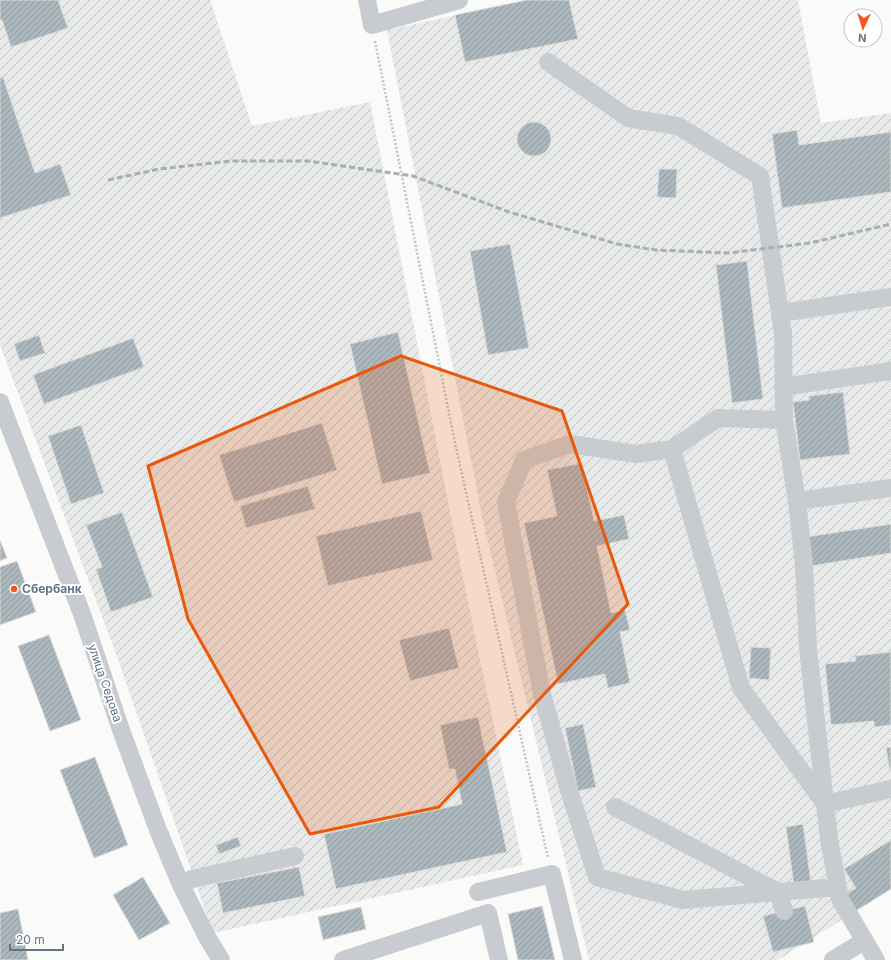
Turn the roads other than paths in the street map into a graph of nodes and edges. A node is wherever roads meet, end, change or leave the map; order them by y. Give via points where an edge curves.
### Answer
1 (367, 0) edge
2 (459, 0) edge
3 (548, 62) dead end
4 (891, 297) edge
5 (780, 314) junction
6 (891, 371) edge
7 (783, 387) junction
8 (0, 402) edge
9 (784, 420) junction
10 (672, 449) junction
11 (891, 488) edge
12 (797, 501) junction
13 (891, 789) edge
14 (825, 804) junction
15 (616, 807) dead end
16 (295, 856) dead end
17 (182, 885) junction
18 (838, 887) junction
19 (478, 892) dead end
20 (778, 892) junction
21 (784, 911) dead end
22 (864, 941) junction
23 (221, 960) edge
24 (343, 960) edge
25 (499, 960) edge
26 (574, 960) edge
27 (833, 960) edge
28 (876, 960) edge

1 - 2 street via 372,25
3 - 5 street via 628,118 678,126 760,176
4 - 5 street
5 - 7 street
6 - 7 street
7 - 9 street
8 - 17 street, улица Седова via 82,614 158,830
9 - 10 street via 718,418
9 - 12 street
10 - 14 street via 741,688
10 - 20 street via 636,454 570,444 524,460 506,502 542,694 597,877 682,900
11 - 12 street
12 - 14 street via 804,564 808,648
13 - 14 street
14 - 18 street
15 - 20 street
16 - 17 street via 192,879
17 - 23 street, улица Седова
18 - 20 street
18 - 22 street via 840,899
19 - 26 street via 552,874
20 - 21 street
22 - 27 street
22 - 28 street
24 - 25 street via 488,913

